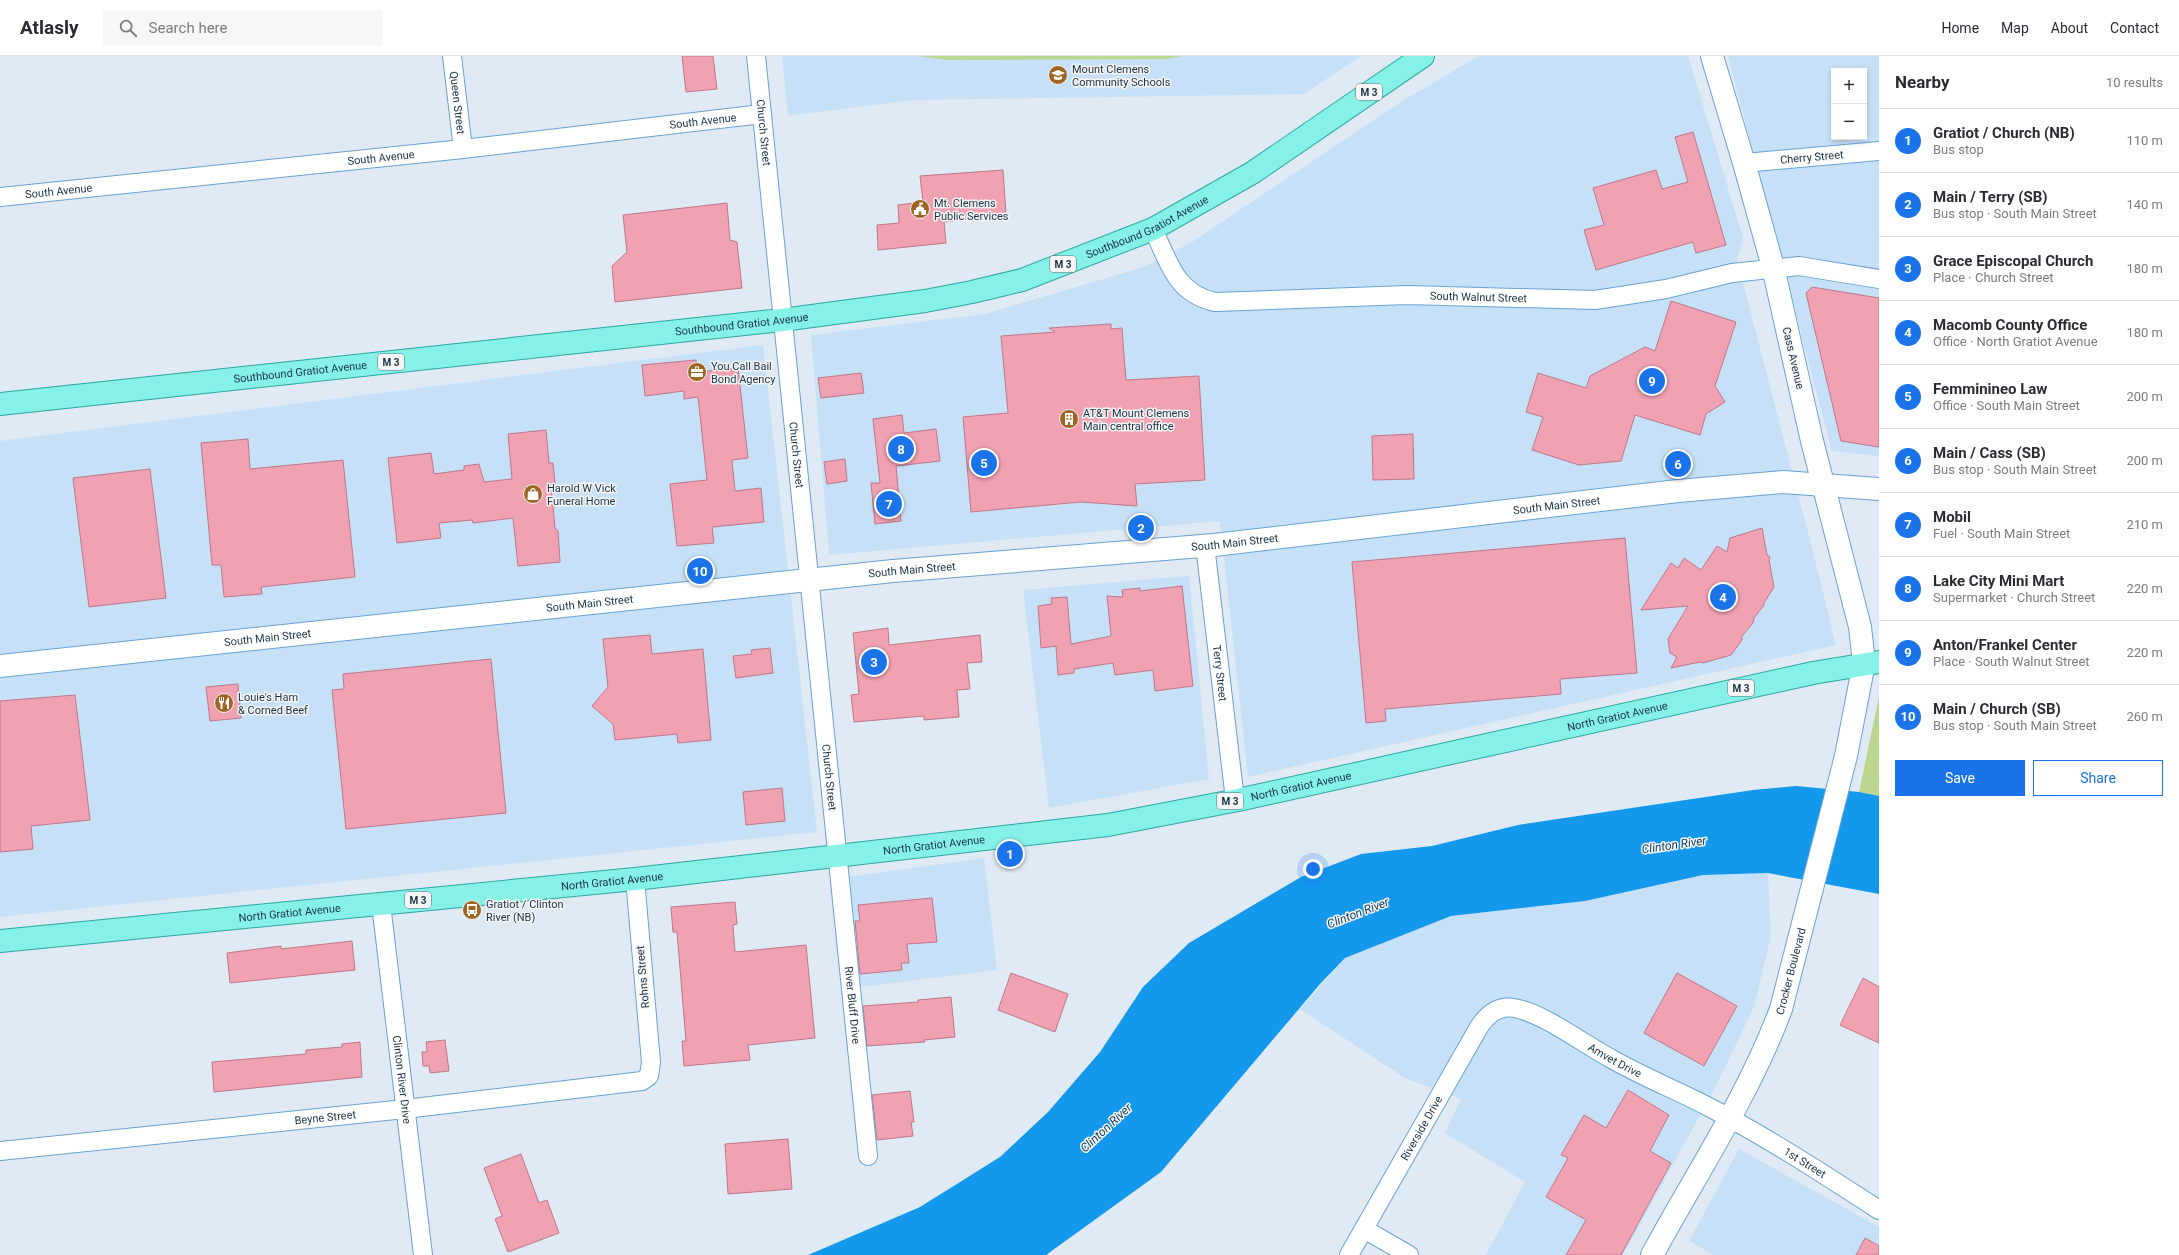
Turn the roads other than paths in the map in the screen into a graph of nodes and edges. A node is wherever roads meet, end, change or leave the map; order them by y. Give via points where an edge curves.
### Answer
1 (452, 56) edge
2 (756, 56) edge
3 (1423, 56) edge
4 (1712, 56) edge
5 (762, 114) junction
6 (463, 149) junction
7 (1879, 151) edge
8 (1744, 163) junction
9 (0, 197) edge
10 (1153, 229) junction
11 (1773, 267) junction
12 (1879, 279) edge
13 (782, 320) junction
14 (0, 404) edge
15 (1824, 485) junction
16 (1879, 489) edge
17 (1205, 545) junction
18 (808, 579) junction
19 (1871, 663) edge
20 (0, 666) edge
21 (1235, 800) junction
22 (836, 855) junction
23 (635, 879) junction
24 (381, 904) junction
25 (0, 941) edge
26 (1501, 1008) joint
27 (649, 1076) joint
28 (404, 1109) junction
29 (1728, 1118) junction
30 (0, 1151) edge
31 (868, 1156) dead end
32 (1879, 1210) edge
33 (1364, 1229) junction
34 (422, 1255) edge
35 (1350, 1255) edge
36 (1409, 1255) edge
37 (1652, 1255) edge

1 - 6 street, Queen Street
2 - 5 street, Church Street
3 - 10 main road, Southbound Gratiot Avenue / M 3 via 1252,173
4 - 8 street, Cass Avenue
5 - 6 street, South Avenue
5 - 13 street, Church Street
6 - 9 street, South Avenue
7 - 8 street, Cherry Street
8 - 11 street, Cass Avenue
10 - 11 street, South Walnut Street via 1180,283 1204,300 1224,303 1407,295 1595,300 1666,289 1722,274
10 - 13 main road, Southbound Gratiot Avenue / M 3 via 1015,282 925,301
11 - 12 street, South Walnut Street via 1799,266
11 - 15 street, Cass Avenue
13 - 14 main road, Southbound Gratiot Avenue / M 3
13 - 18 street, Church Street
15 - 16 street, South Main Street
15 - 17 street, South Main Street via 1783,482 1678,491
15 - 19 street, Cass Avenue
17 - 18 street, South Main Street
17 - 21 street, Terry Street
18 - 20 street, South Main Street
18 - 22 street, Church Street
19 - 21 main road, North Gratiot Avenue / M 3 via 1618,714
19 - 29 street, Crocker Boulevard via 1781,1009 1775,1026
21 - 22 main road, North Gratiot Avenue / M 3 via 1108,825
22 - 23 main road, North Gratiot Avenue / M 3
22 - 31 street, River Bluff Drive
23 - 24 main road, North Gratiot Avenue / M 3
23 - 27 street, Rohns Street via 651,1062
24 - 25 main road, North Gratiot Avenue / M 3
24 - 28 street, Clinton River Drive
26 - 29 street, Amvet Drive via 1512,1007 1535,1014 1611,1059
26 - 33 street, Riverside Drive via 1486,1016 1479,1027
27 - 28 street, Beyne Street via 637,1083
28 - 30 street, Beyne Street
28 - 34 street, Clinton River Drive
29 - 32 street, 1st Street via 1814,1168
29 - 37 street, Crocker Boulevard
33 - 35 street, Riverside Drive
33 - 36 street

